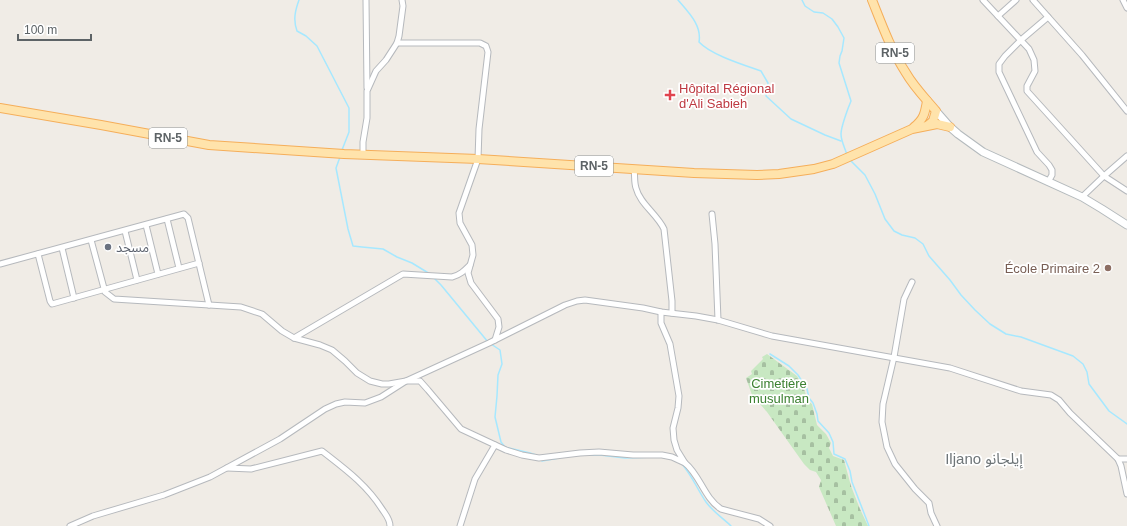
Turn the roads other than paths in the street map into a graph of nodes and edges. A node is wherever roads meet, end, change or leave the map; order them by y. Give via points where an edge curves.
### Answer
1 (366, 0) edge
2 (402, 0) edge
3 (872, 0) edge
4 (983, 0) edge
5 (1016, 0) edge
6 (1033, 0) edge
7 (1123, 0) edge
8 (1127, 8) edge
9 (998, 16) junction
10 (1048, 17) junction
11 (1021, 40) junction
12 (397, 43) junction
13 (367, 91) junction
14 (927, 101) junction
15 (0, 108) edge
16 (936, 111) junction
17 (1127, 111) edge
18 (928, 125) junction
19 (950, 127) junction
20 (912, 129) junction
21 (363, 154) junction
22 (1127, 156) edge
23 (478, 159) junction
24 (634, 169) junction
25 (1104, 176) junction
26 (1048, 182) junction
27 (1127, 191) edge
28 (1082, 197) junction
29 (712, 214) dead end
30 (167, 219) junction
31 (146, 225) junction
32 (1127, 225) edge
33 (125, 231) junction
34 (91, 240) junction
35 (62, 248) junction
36 (38, 254) junction
37 (199, 263) junction
38 (0, 264) edge
39 (470, 264) junction
40 (179, 268) junction
41 (158, 274) junction
42 (137, 280) junction
43 (912, 282) dead end
44 (104, 289) junction
45 (74, 298) junction
46 (209, 305) junction
47 (661, 312) junction
48 (672, 313) junction
49 (718, 320) junction
50 (294, 338) junction
51 (495, 340) junction
52 (894, 357) junction
53 (406, 381) junction
54 (495, 445) junction
55 (1118, 459) junction
56 (1127, 459) edge
57 (685, 463) junction
58 (226, 468) junction
59 (1127, 494) edge
60 (70, 526) edge
61 (390, 526) edge
62 (460, 526) edge
63 (770, 526) edge
64 (937, 526) edge

1 - 13 street
2 - 12 street
3 - 14 main road, RN-5 via 898,60
4 - 9 street
5 - 9 street
6 - 10 street
7 - 8 street
9 - 11 street
10 - 11 street
10 - 17 street
11 - 25 street via 1029,49 1035,64 1027,91
11 - 26 street via 999,64 999,72 1037,152 1052,170
12 - 13 street via 376,71
12 - 23 street via 480,43 486,46 488,52
13 - 21 street
14 - 16 main road, RN-5
14 - 20 main road, RN-5 via 924,115
15 - 21 main road, RN-5 via 209,145
16 - 18 main road via 933,121
16 - 19 main road, RN-5
18 - 19 main road
18 - 20 main road, RN-5
19 - 26 main road, RN-5 via 983,152
20 - 24 main road, RN-5 via 858,154 814,169 757,175
21 - 23 main road, RN-5
22 - 25 street
23 - 24 main road, RN-5
23 - 39 street via 459,212 460,223 472,246
24 - 48 street via 636,188 664,229
25 - 27 street
25 - 28 street
26 - 28 main road, RN-5
28 - 32 main road, RN-5
29 - 49 street
30 - 31 street
30 - 37 street via 184,214 188,218
30 - 40 street
31 - 33 street
31 - 41 street
33 - 34 street
33 - 42 street
34 - 35 street
34 - 44 street
35 - 36 street
35 - 45 street
36 - 38 street
36 - 45 street via 52,304
37 - 40 street
37 - 46 street
39 - 50 street via 464,272 452,277 403,274
39 - 51 street via 468,273 471,283 498,319 499,327
40 - 41 street
41 - 42 street
42 - 44 street
43 - 52 street via 904,299
44 - 45 street
44 - 46 street via 114,300
46 - 50 street via 241,307 262,314
47 - 48 street
47 - 51 street via 578,301
47 - 57 street via 661,323 670,344 679,396 674,440
48 - 49 street
49 - 52 street via 772,336
50 - 53 street via 332,350 357,373 370,381 382,384
51 - 53 street
52 - 55 street via 950,368 1020,391 1051,395
52 - 64 street via 883,404 882,422 885,438 895,464 929,503
53 - 54 street via 420,381 461,430
53 - 58 street via 381,397 365,402 345,402 325,409 288,434
54 - 57 street via 522,456 539,458 568,453 599,452 662,455
54 - 62 street via 475,479
55 - 56 street
55 - 59 street
57 - 63 street via 716,506 760,519
58 - 60 street via 164,495 93,516
58 - 61 street via 251,469 322,451 358,479 375,497 390,521

